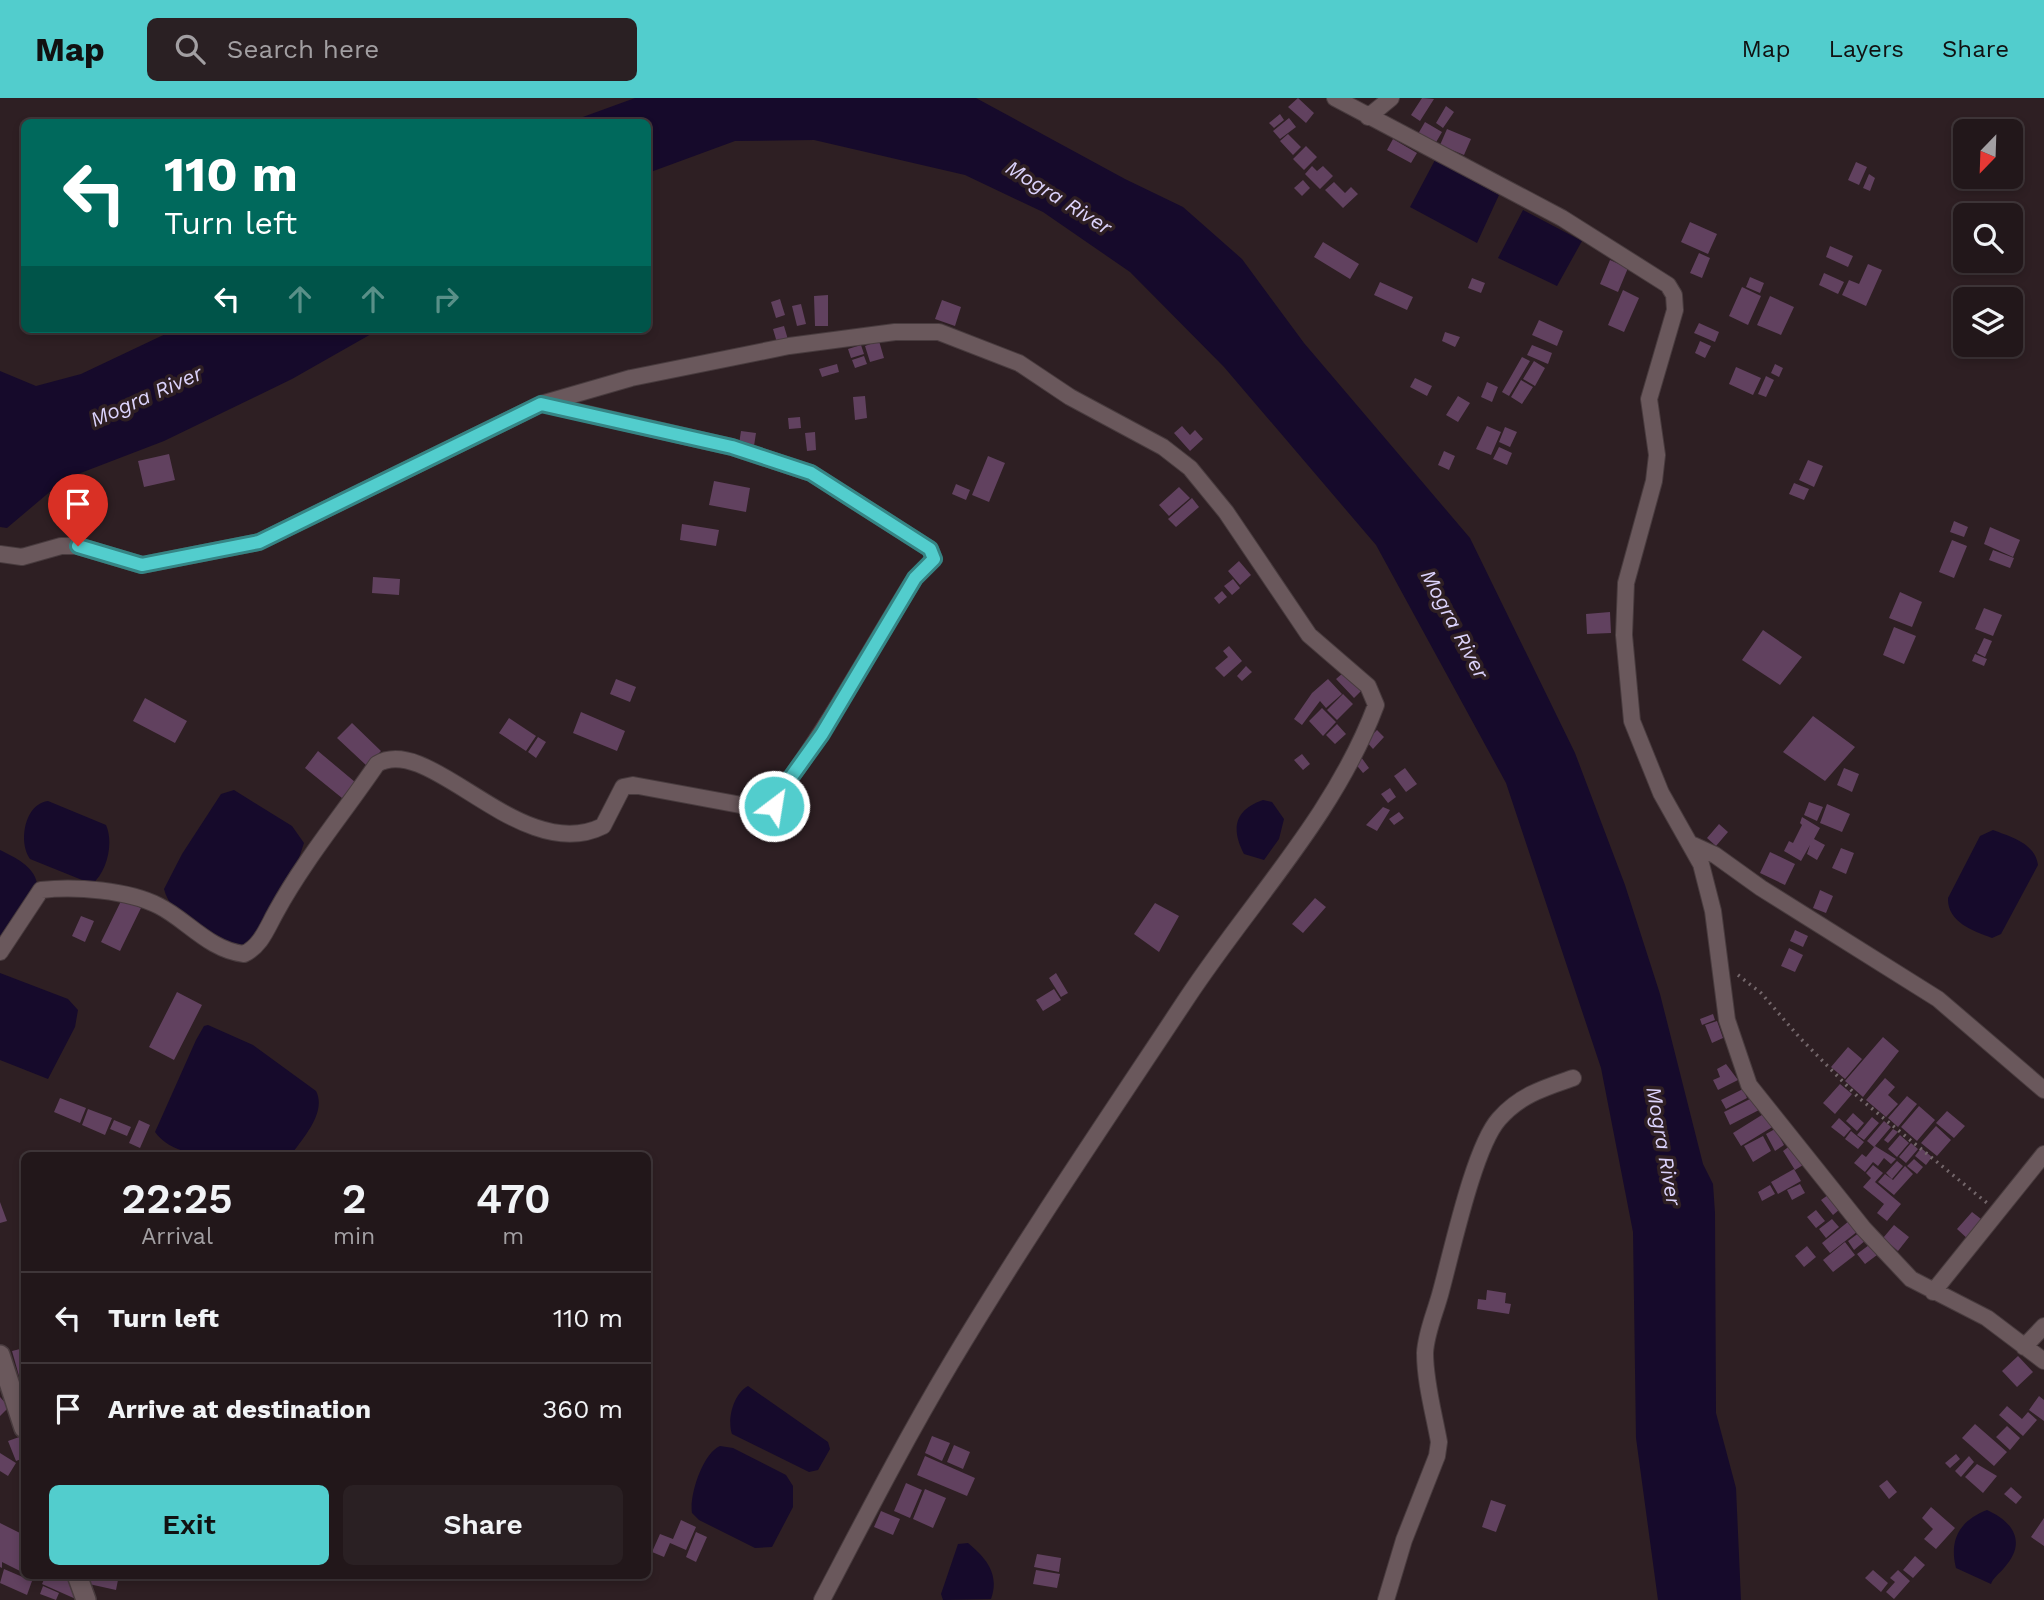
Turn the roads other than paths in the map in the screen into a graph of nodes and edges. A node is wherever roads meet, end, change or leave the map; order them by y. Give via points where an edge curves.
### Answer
1 (1335, 98) edge
2 (1391, 98) edge
3 (1367, 117) junction
4 (541, 404) junction
5 (0, 554) edge
6 (1693, 845) junction
7 (0, 951) edge
8 (1573, 1078) dead end
9 (2044, 1090) edge
10 (2044, 1154) edge
11 (1933, 1292) junction
12 (2044, 1326) edge
13 (2024, 1347) junction
14 (0, 1356) edge
15 (2044, 1362) edge
16 (21, 1419) edge
17 (78, 1579) edge
18 (86, 1600) edge
19 (822, 1600) edge
20 (1386, 1600) edge

1 - 3 street
2 - 3 street
3 - 6 street via 1562,218 1650,272 1674,295 1670,332 1649,400 1657,455 1626,583 1624,635 1632,721 1661,793
4 - 5 street via 259,542 142,565 78,546 22,557
4 - 7 street via 732,447 811,473 930,549 932,564 915,578 774,806 768,810 633,785 623,787 603,826 577,836 520,823 453,781 396,757 377,764 334,821 255,949 244,954 224,948 187,928 159,905 113,892 62,888 41,890
4 - 19 street via 631,378 789,346 895,332 939,332 1019,363 1070,397 1163,447 1190,468 1309,635 1374,694 1376,705 1366,728 1290,859 1191,992 1046,1213 952,1362
6 - 9 street via 1938,999
6 - 11 street via 1713,911 1727,1020 1749,1085 1864,1230 1911,1279
8 - 20 street via 1516,1102 1497,1122 1480,1160 1453,1239 1427,1341 1437,1456
10 - 11 street
11 - 13 street via 1987,1318
12 - 13 street
13 - 15 street
14 - 16 street
17 - 18 street

